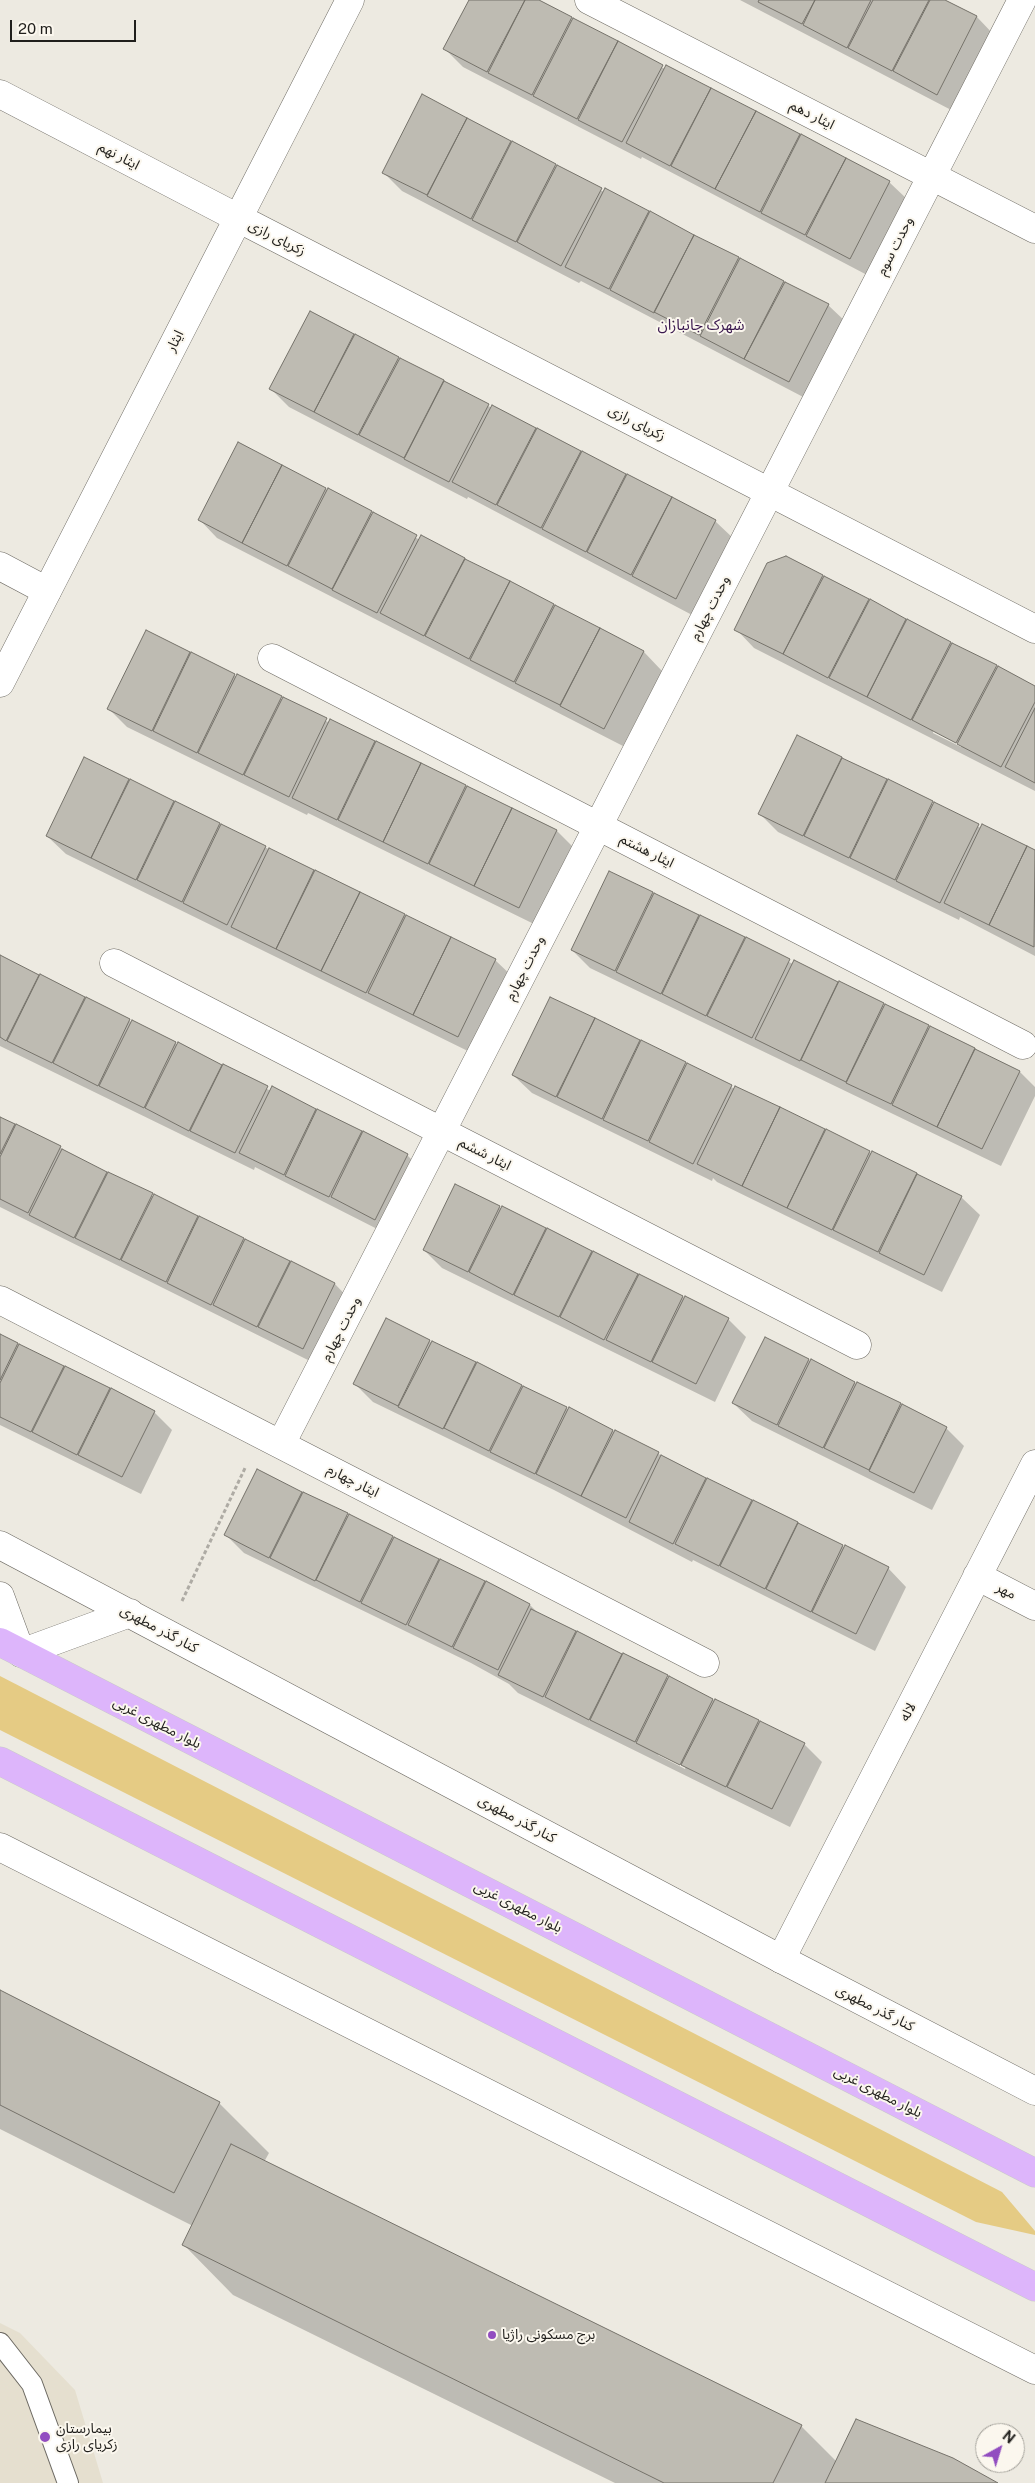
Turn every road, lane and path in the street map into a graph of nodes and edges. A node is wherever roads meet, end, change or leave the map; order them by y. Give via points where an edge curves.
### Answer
1 (350, 0) edge
2 (589, 0) edge
3 (1022, 0) edge
4 (0, 94) edge
5 (932, 176) junction
6 (238, 218) junction
7 (1035, 229) edge
8 (769, 492) junction
9 (0, 566) edge
10 (47, 591) junction
11 (1035, 629) edge
12 (272, 658) dead end
13 (0, 683) edge
14 (598, 826) junction
15 (114, 963) dead end
16 (1023, 1045) dead end
17 (442, 1131) junction
18 (0, 1300) edge
19 (857, 1345) dead end
20 (271, 1439) junction
21 (1035, 1464) edge
22 (0, 1545) edge
23 (978, 1576) junction
24 (0, 1596) edge
25 (1035, 1606) edge
26 (130, 1613) junction
27 (166, 1633) junction
28 (10, 1648) edge
29 (705, 1663) dead end
30 (0, 1761) edge
31 (0, 1847) edge
32 (781, 1959) junction
33 (1035, 2091) edge
34 (1035, 2173) edge
35 (1035, 2287) edge
36 (0, 2343) edge
37 (1035, 2370) edge
38 (68, 2483) edge

1 - 6 street, ایثار
2 - 5 street, ایثار دهم
3 - 5 street, وحدت سوم
4 - 6 street, ایثار نهم
5 - 7 street, ایثار دهم
5 - 8 street, وحدت سوم
6 - 8 street, زکریای رازی
6 - 10 street, ایثار
8 - 11 street, زکریای رازی
8 - 14 street, وحدت چهارم
9 - 10 street
10 - 13 street, ایثار
12 - 14 street, ایثار هشتم
14 - 16 street, ایثار هشتم
14 - 17 street, وحدت چهارم
15 - 17 street, ایثار ششم
17 - 19 street, ایثار ششم
17 - 20 street, وحدت چهارم
18 - 20 street, ایثار چهارم
20 - 27 path
20 - 29 street, ایثار چهارم
21 - 23 street, لاله
22 - 26 street, کنار گذر مطهری
23 - 25 street, مهر
23 - 32 street, لاله
24 - 28 street
26 - 27 street, کنار گذر مطهری
26 - 28 street
27 - 32 street, کنار گذر مطهری
28 - 34 main road, بلوار مطهری غربی
30 - 35 main road
31 - 37 street
32 - 33 street, کنار گذر مطهری
36 - 38 lane via 32,2384

